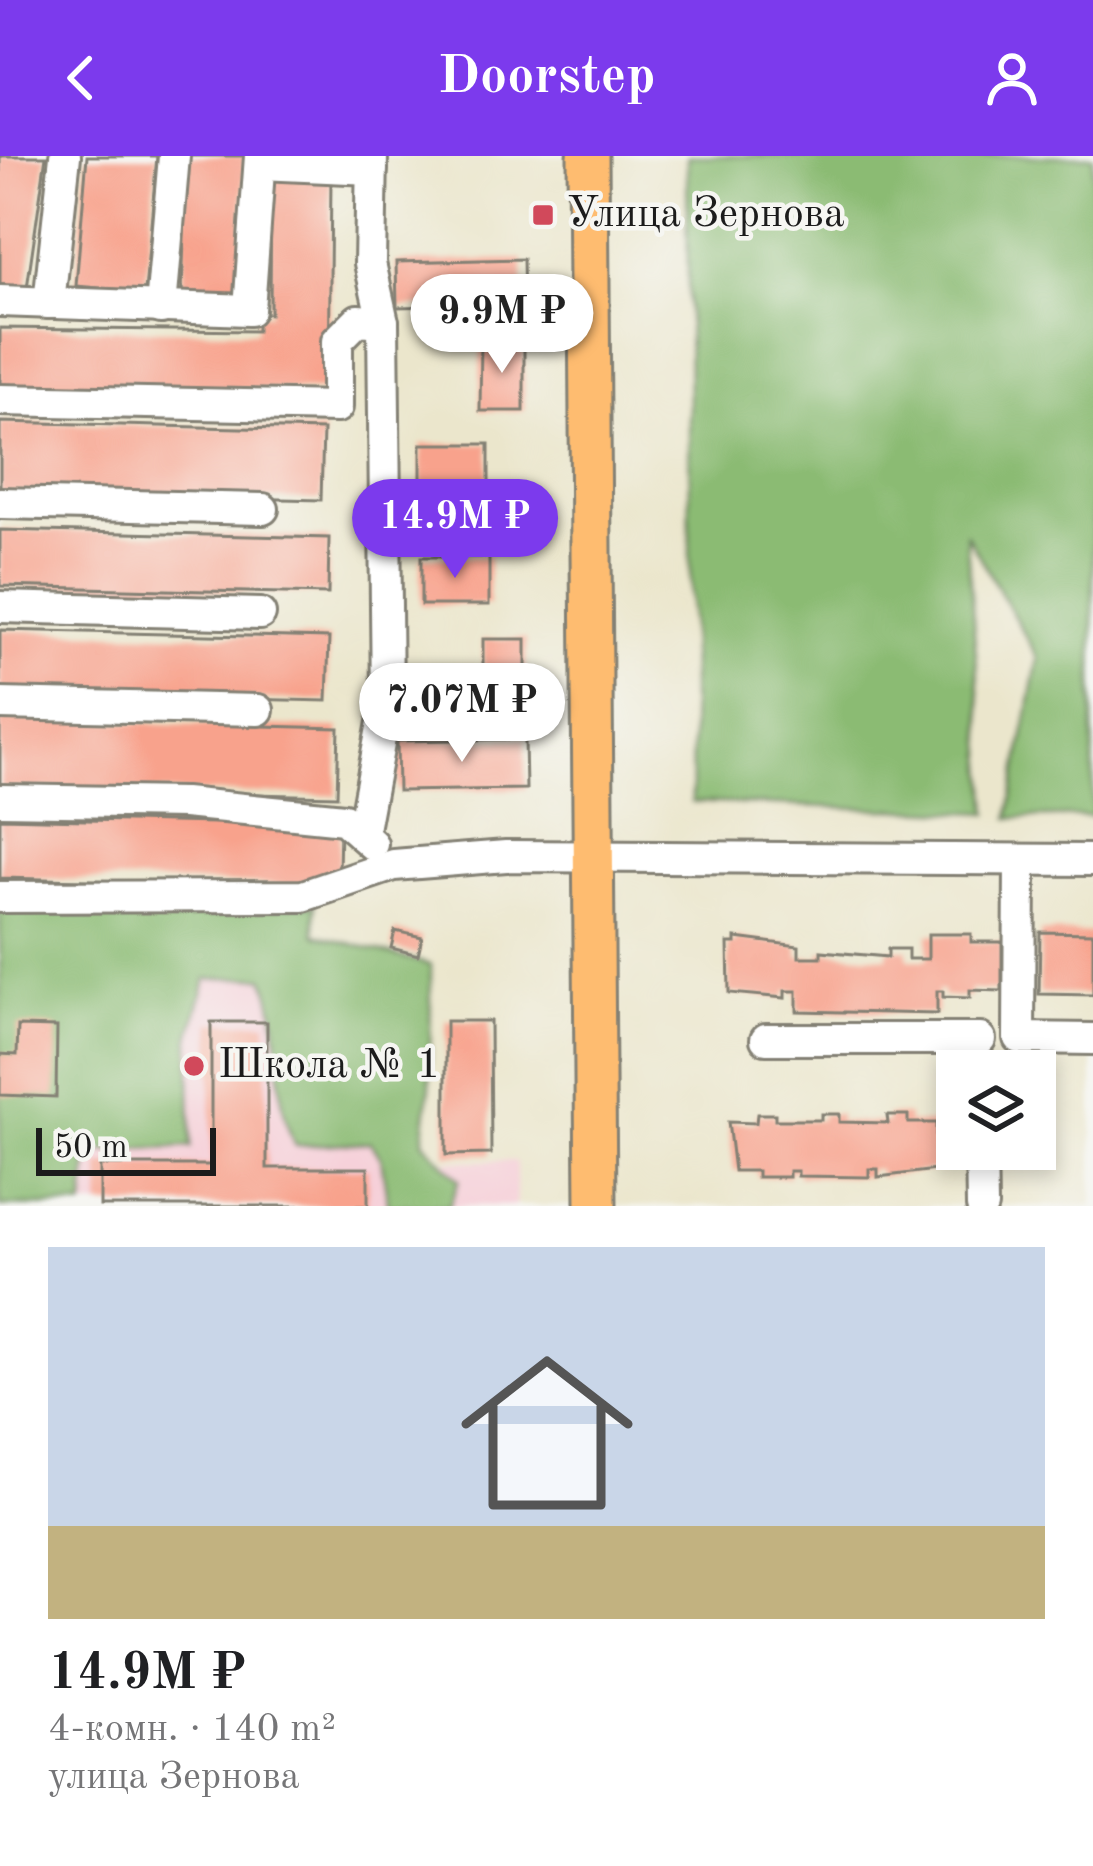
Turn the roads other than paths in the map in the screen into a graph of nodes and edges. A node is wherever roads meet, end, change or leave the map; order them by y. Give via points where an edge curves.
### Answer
1 (65, 156) edge
2 (174, 156) edge
3 (588, 156) edge
4 (260, 160) edge
5 (372, 163) edge
6 (0, 302) edge
7 (49, 303) junction
8 (161, 308) junction
9 (383, 322) junction
10 (0, 400) edge
11 (0, 503) edge
12 (263, 509) dead end
13 (0, 608) edge
14 (260, 614) dead end
15 (0, 704) edge
16 (258, 710) dead end
17 (0, 800) edge
18 (362, 836) junction
19 (1020, 860) junction
20 (1093, 860) edge
21 (593, 861) junction
22 (394, 865) junction
23 (0, 896) edge
24 (1019, 1038) junction
25 (980, 1039) junction
26 (1093, 1039) edge
27 (766, 1040) dead end
28 (980, 1050) edge
29 (981, 1170) edge
30 (596, 1206) edge
31 (982, 1206) edge

1 - 7 street
2 - 8 street
3 - 21 main road
4 - 5 street
4 - 8 street via 250,310
5 - 9 street via 370,263
6 - 7 street
7 - 8 street
9 - 10 street via 358,320 338,341 337,407
9 - 18 street via 387,701
11 - 12 street
13 - 14 street
15 - 16 street
17 - 18 street via 184,803 344,818
18 - 22 street
19 - 20 street
19 - 21 street
19 - 24 street
21 - 22 street via 506,856
21 - 30 main road
22 - 23 street via 303,896
24 - 25 street
24 - 26 street
25 - 27 street
25 - 28 street
29 - 31 street

